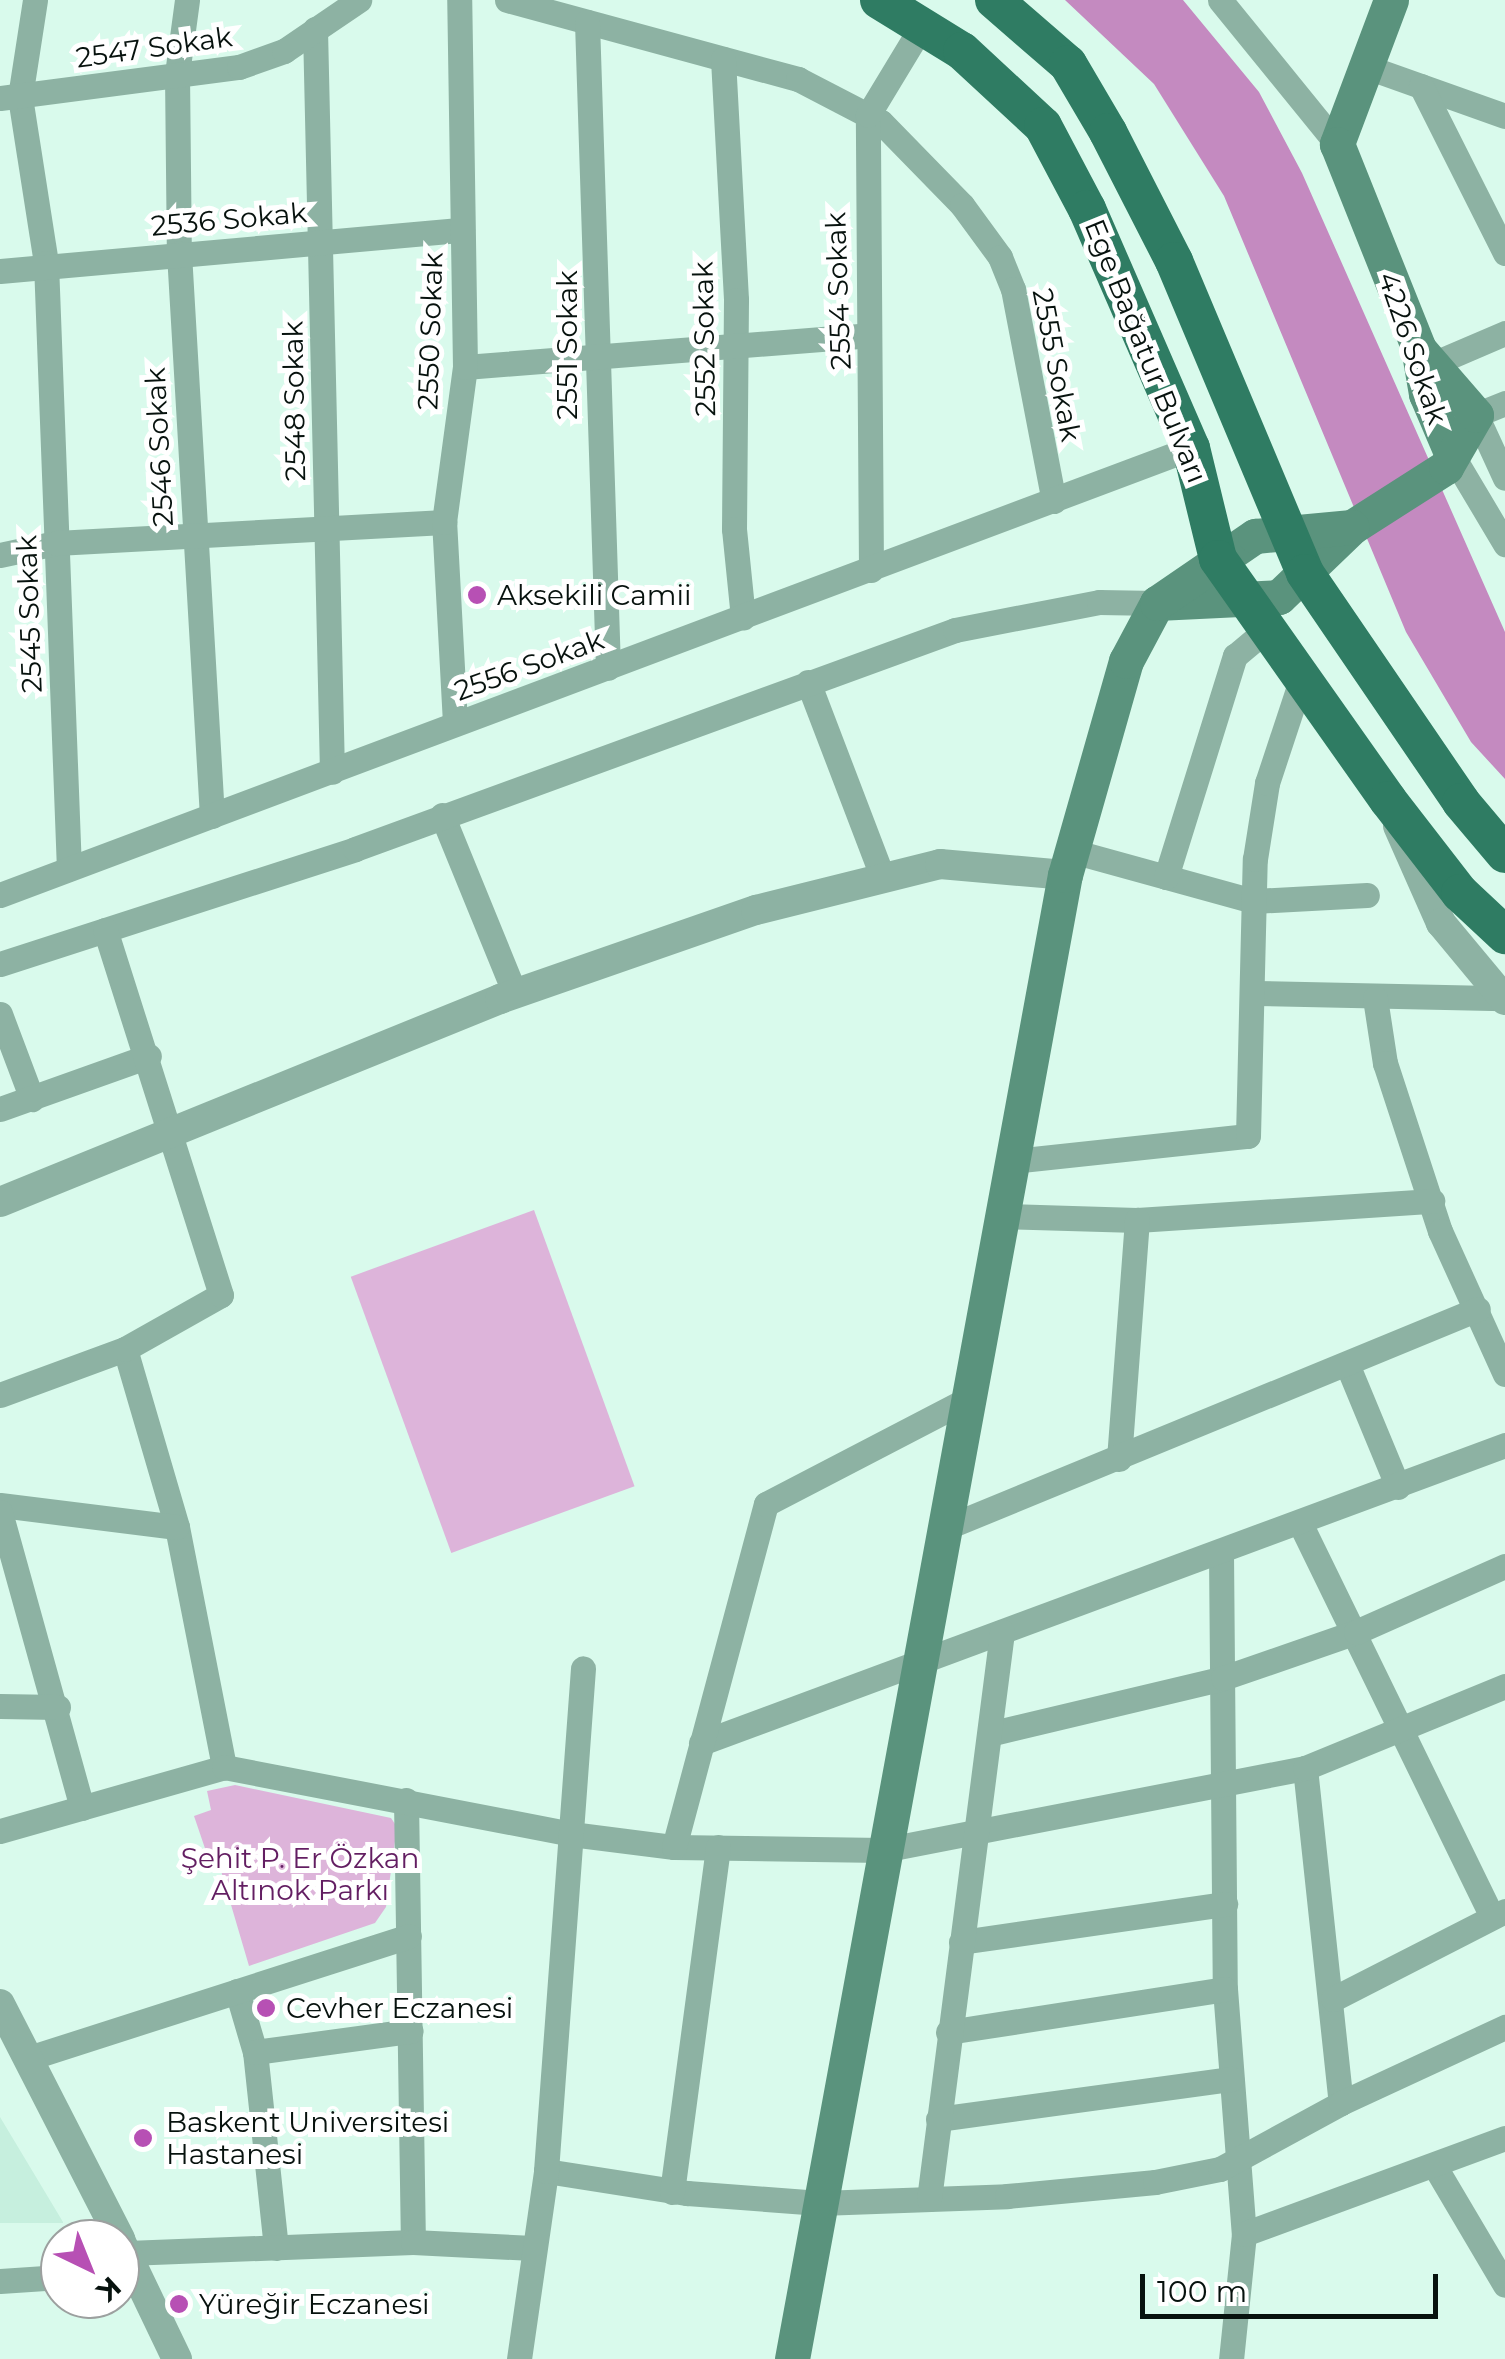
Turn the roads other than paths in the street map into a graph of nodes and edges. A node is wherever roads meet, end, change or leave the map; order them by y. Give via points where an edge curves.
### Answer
1 (35, 0) edge
2 (187, 0) edge
3 (358, 0) edge
4 (460, 0) edge
5 (506, 0) edge
6 (878, 0) edge
7 (994, 0) edge
8 (1391, 0) edge
9 (1230, 4) edge
10 (587, 22) junction
11 (922, 26) junction
12 (316, 30) junction
13 (724, 58) junction
14 (1370, 68) junction
15 (176, 74) junction
16 (1421, 86) junction
17 (10, 97) edge
18 (868, 115) junction
19 (1505, 116) edge
20 (1337, 144) junction
21 (462, 230) junction
22 (322, 242) junction
23 (179, 253) junction
24 (1505, 253) edge
25 (46, 263) junction
26 (0, 270) edge
27 (1505, 333) edge
28 (869, 335) junction
29 (736, 348) junction
30 (597, 360) junction
31 (1424, 360) junction
32 (465, 367) junction
33 (1490, 408) edge
34 (1190, 448) junction
35 (1449, 461) junction
36 (1505, 478) edge
37 (1054, 501) junction
38 (444, 522) junction
39 (1352, 527) junction
40 (326, 528) junction
41 (194, 536) junction
42 (1285, 536) junction
43 (56, 543) junction
44 (1505, 544) edge
45 (0, 555) edge
46 (1218, 559) junction
47 (871, 570) junction
48 (1305, 573) junction
49 (1242, 599) junction
50 (1157, 603) junction
51 (743, 618) junction
52 (1264, 632) junction
53 (608, 668) junction
54 (808, 682) junction
55 (1300, 683) junction
56 (455, 723) junction
57 (332, 772) junction
58 (1388, 800) junction
59 (442, 814) junction
60 (212, 816) junction
61 (1505, 854) edge
62 (1068, 863) junction
63 (69, 869) junction
64 (1166, 877) junction
65 (883, 878) junction
66 (0, 895) edge
67 (1367, 895) dead end
68 (1254, 901) junction
69 (105, 930) junction
70 (1505, 934) edge
71 (0, 964) edge
72 (1254, 993) junction
73 (515, 994) junction
74 (1375, 998) junction
75 (1504, 999) edge
76 (0, 1014) edge
77 (149, 1056) junction
78 (32, 1099) junction
79 (0, 1110) edge
80 (172, 1130) junction
81 (1013, 1161) junction
82 (1432, 1201) junction
83 (0, 1202) edge
84 (1003, 1216) junction
85 (1137, 1220) junction
86 (1478, 1309) junction
87 (125, 1349) junction
88 (1347, 1364) junction
89 (1505, 1374) edge
90 (0, 1395) edge
91 (970, 1398) junction
92 (1505, 1445) edge
93 (1119, 1459) junction
94 (1398, 1488) junction
95 (0, 1508) edge
96 (1300, 1523) junction
97 (177, 1527) junction
98 (945, 1528) junction
99 (1220, 1553) junction
100 (1505, 1566) edge
101 (10, 1568) edge
102 (1002, 1632) junction
103 (1356, 1632) junction
104 (923, 1656) junction
105 (583, 1668) dead end
106 (1224, 1678) junction
107 (1505, 1686) edge
108 (0, 1706) edge
109 (58, 1707) junction
110 (1404, 1726) junction
111 (993, 1733) junction
112 (701, 1742) junction
113 (224, 1767) junction
114 (1305, 1768) junction
115 (1224, 1784) junction
116 (406, 1800) junction
117 (82, 1808) junction
118 (977, 1830) junction
119 (0, 1831) edge
120 (571, 1834) junction
121 (674, 1847) junction
122 (718, 1847) junction
123 (883, 1850) junction
124 (1226, 1904) junction
125 (1499, 1914) edge
126 (409, 1936) junction
127 (961, 1942) junction
128 (1225, 1989) junction
129 (237, 1991) junction
130 (1333, 1999) junction
131 (0, 2004) edge
132 (1505, 2026) edge
133 (411, 2030) junction
134 (948, 2032) junction
135 (254, 2052) junction
136 (30, 2058) junction
137 (1230, 2079) junction
138 (1341, 2103) junction
139 (938, 2118) junction
140 (1505, 2138) edge
141 (1236, 2160) junction
142 (1434, 2166) junction
143 (546, 2171) junction
144 (672, 2192) junction
145 (929, 2199) junction
146 (820, 2202) junction
147 (106, 2219) edge
148 (1244, 2234) junction
149 (412, 2242) junction
150 (276, 2248) junction
151 (533, 2248) junction
152 (140, 2255) edge
153 (40, 2279) edge
154 (0, 2281) edge
155 (1505, 2285) edge
156 (140, 2288) edge
157 (176, 2359) edge
158 (519, 2359) edge
159 (792, 2359) edge
160 (1231, 2359) edge

1 - 17 street, 2545 Sokak
2 - 15 street, 2546 Sokak
3 - 12 street, 2547 Sokak
4 - 21 street, 2550 Sokak
5 - 10 street, 2555 Sokak
6 - 11 main road, Ege Bağatur Bulvarı
7 - 42 main road, Ege Bağatur Bulvarı via 1068,64 1108,132 1174,262
8 - 14 main road
9 - 20 street
10 - 13 street, 2555 Sokak
10 - 30 street, 2551 Sokak
11 - 18 street
11 - 34 main road, Ege Bağatur Bulvarı via 962,51 1042,126 1088,209
12 - 15 street, 2547 Sokak via 240,67
12 - 22 street, 2548 Sokak
13 - 18 street, 2555 Sokak via 798,78
13 - 29 street, 2552 Sokak
14 - 16 street
14 - 20 main road
15 - 17 street, 2547 Sokak
15 - 23 street, 2546 Sokak
16 - 19 street
16 - 24 street
17 - 25 street, 2545 Sokak
18 - 28 street, 2554 Sokak
18 - 37 street, 2555 Sokak via 962,205 1000,257 1013,289
20 - 31 main road, 4226 Sokak
21 - 22 street, 2536 Sokak
21 - 32 street, 2550 Sokak
22 - 23 street, 2536 Sokak
22 - 40 street, 2548 Sokak
23 - 25 street, 2536 Sokak
23 - 41 street, 2546 Sokak
25 - 26 street, 2536 Sokak
25 - 43 street, 2545 Sokak
27 - 31 street
28 - 29 street
28 - 47 street, 2554 Sokak
29 - 30 street
29 - 51 street, 2552 Sokak via 734,529
30 - 32 street
30 - 53 street, 2551 Sokak
31 - 33 main road
31 - 35 main road, 4226 Sokak
32 - 38 street, 2550 Sokak
33 - 35 main road
33 - 36 street
34 - 37 street, 2556 Sokak
34 - 46 main road, Ege Bağatur Bulvarı
35 - 39 main road
35 - 44 street, 4226 Sokak
37 - 47 street, 2556 Sokak
38 - 40 street
38 - 56 street, 2550 Sokak
39 - 42 main road
39 - 48 main road
40 - 41 street
40 - 57 street, 2548 Sokak
41 - 43 street
41 - 60 street, 2546 Sokak
42 - 46 main road via 1255,536
42 - 48 main road, Ege Bağatur Bulvarı
43 - 45 street
43 - 63 street, 2545 Sokak
46 - 49 main road, Ege Bağatur Bulvarı
46 - 50 main road
47 - 51 street, 2556 Sokak
48 - 49 main road via 1280,597
48 - 61 main road, Ege Bağatur Bulvarı
49 - 50 main road
49 - 52 main road, Ege Bağatur Bulvarı
50 - 54 street via 1099,602 956,630
50 - 62 main road via 1126,661
51 - 53 street, 2556 Sokak
52 - 55 main road, Ege Bağatur Bulvarı
52 - 64 street via 1235,656
53 - 56 street, 2556 Sokak
54 - 59 street
54 - 65 street
55 - 58 main road, Ege Bağatur Bulvarı
55 - 68 street via 1267,783
56 - 57 street, 2556 Sokak
57 - 60 street, 2556 Sokak
58 - 70 main road, Ege Bağatur Bulvarı via 1460,893
58 - 75 street via 1441,923
59 - 69 street
59 - 73 street
60 - 63 street, 2556 Sokak
62 - 64 street
62 - 65 street via 940,864
62 - 81 main road
63 - 66 street, 2556 Sokak
64 - 68 street
65 - 73 street via 756,910
67 - 68 street
68 - 72 street
69 - 71 street
69 - 77 street
72 - 74 street
72 - 81 street via 1248,1136
73 - 80 street
74 - 75 street
74 - 82 street via 1385,1064
76 - 78 street
77 - 78 street
77 - 80 street
78 - 79 street
80 - 83 street
80 - 87 street via 221,1295
81 - 84 main road
82 - 85 street
82 - 86 street
84 - 85 street
84 - 91 main road
85 - 93 street
86 - 88 street
86 - 89 street
87 - 90 street
87 - 97 street
88 - 93 street
88 - 94 street
91 - 98 main road
91 - 112 street via 766,1504
92 - 94 street
93 - 98 street
94 - 96 street
95 - 97 street
95 - 101 street
96 - 99 street
96 - 103 street
97 - 113 street
98 - 104 main road
99 - 102 street
99 - 106 street
100 - 103 street
101 - 109 street
102 - 104 street
102 - 111 street
103 - 106 street
103 - 110 street
104 - 112 street
104 - 123 main road
105 - 120 street
106 - 111 street
106 - 115 street
107 - 110 street
108 - 109 street
109 - 117 street
110 - 114 street
110 - 125 street
111 - 118 street
112 - 121 street
113 - 116 street
113 - 117 street
114 - 115 street
114 - 130 street
115 - 118 street
115 - 124 street
116 - 120 street
116 - 126 street
117 - 119 street
118 - 123 street
118 - 127 street
120 - 121 street
120 - 143 street
121 - 122 street
122 - 123 street
122 - 144 street
123 - 146 main road
124 - 127 street
124 - 128 street
125 - 130 street
126 - 129 street
126 - 133 street
127 - 134 street
128 - 134 street
128 - 137 street
129 - 135 street
129 - 136 street
130 - 138 street
131 - 136 street
132 - 138 street
133 - 135 street
133 - 149 street
134 - 139 street
135 - 150 street
136 - 147 street
137 - 139 street
137 - 141 street
138 - 141 street
139 - 145 street
140 - 142 street
141 - 145 street via 1155,2182
141 - 148 street
142 - 148 street
142 - 155 street
143 - 144 street
143 - 151 street
144 - 146 street
145 - 146 street
146 - 159 main road
148 - 160 street
149 - 150 street
149 - 151 street
150 - 152 street
151 - 158 street
153 - 154 street
156 - 157 street

